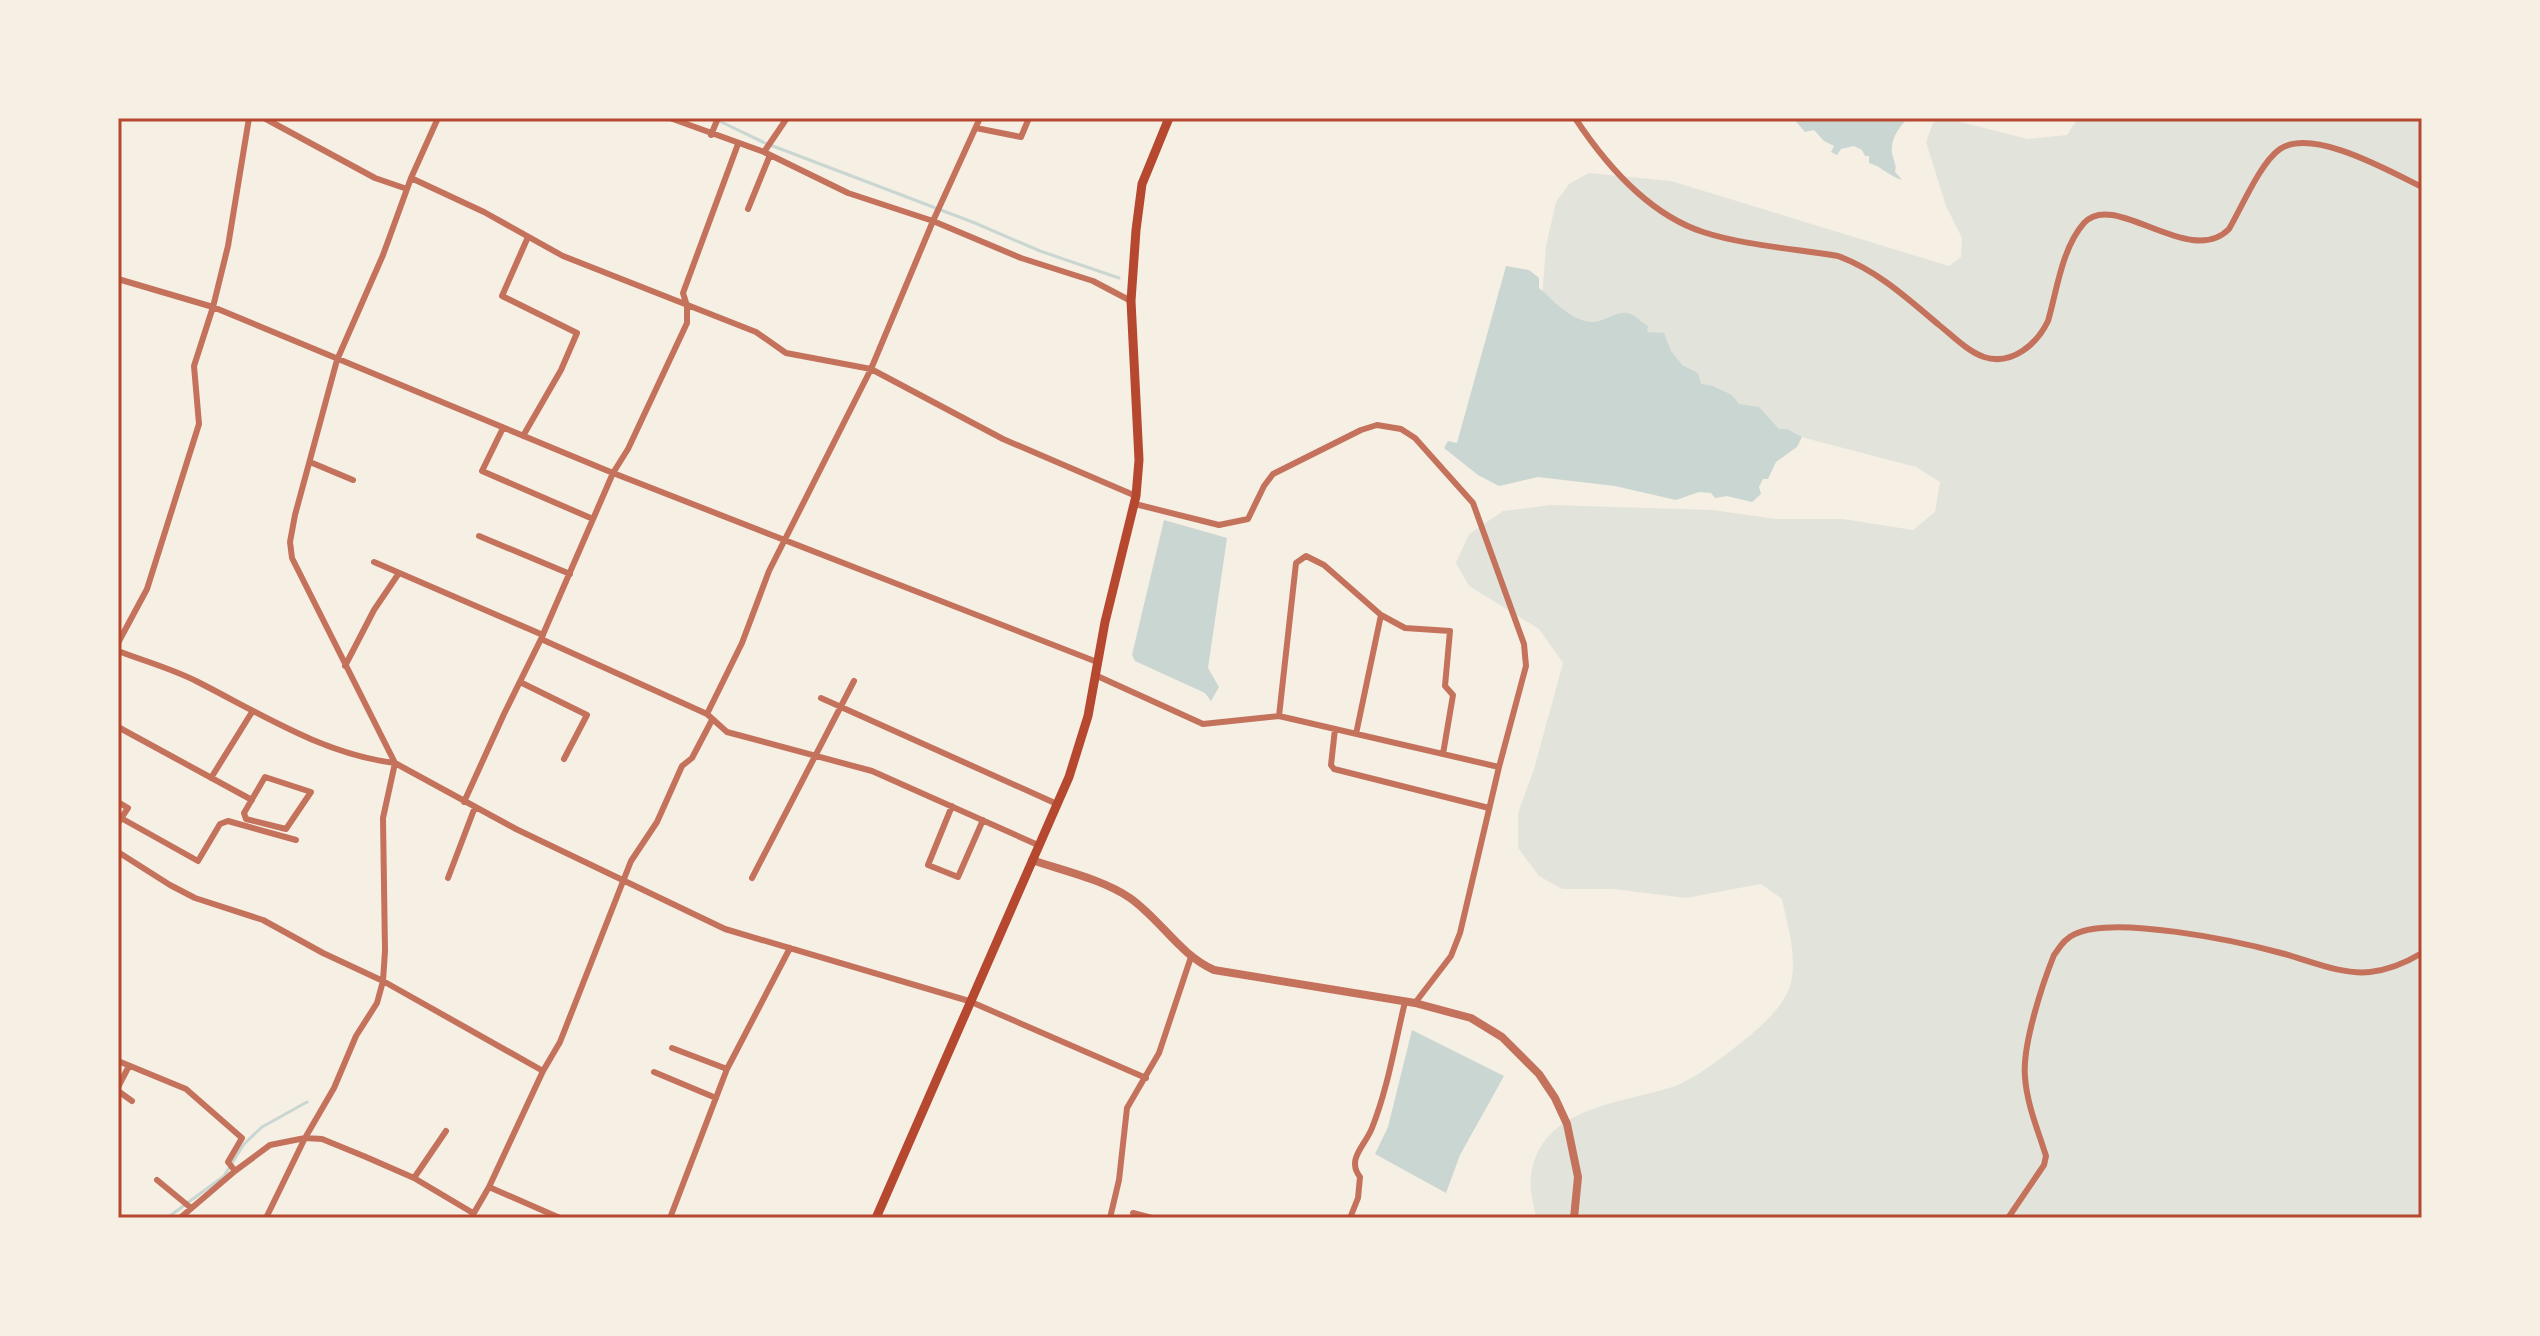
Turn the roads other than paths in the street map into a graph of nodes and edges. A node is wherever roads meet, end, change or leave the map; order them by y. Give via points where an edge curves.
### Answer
1 (249, 118) edge
2 (264, 118) edge
3 (438, 118) edge
4 (670, 118) edge
5 (718, 118) edge
6 (787, 118) edge
7 (980, 118) edge
8 (1029, 118) edge
9 (1169, 118) edge
10 (1575, 118) edge
11 (976, 128) junction
12 (711, 135) junction
13 (738, 144) junction
14 (767, 153) junction
15 (411, 178) junction
16 (2422, 187) edge
17 (407, 189) junction
18 (748, 209) dead end
19 (933, 221) junction
20 (528, 237) junction
21 (118, 279) edge
22 (1131, 301) junction
23 (687, 306) junction
24 (213, 307) junction
25 (337, 360) junction
26 (871, 369) junction
27 (503, 428) junction
28 (523, 436) junction
29 (310, 462) junction
30 (613, 473) junction
31 (353, 480) dead end
32 (1136, 500) junction
33 (593, 519) junction
34 (479, 536) dead end
35 (784, 539) junction
36 (374, 562) dead end
37 (399, 573) junction
38 (570, 574) junction
39 (1381, 615) junction
40 (542, 637) junction
41 (118, 643) edge
42 (118, 651) edge
43 (1097, 662) junction
44 (345, 666) junction
45 (1095, 675) junction
46 (854, 681) dead end
47 (520, 682) junction
48 (821, 698) dead end
49 (841, 707) junction
50 (252, 712) junction
51 (1279, 716) junction
52 (710, 717) junction
53 (118, 727) edge
54 (1335, 729) junction
55 (1356, 734) junction
56 (1443, 754) junction
57 (564, 759) dead end
58 (395, 763) junction
59 (1499, 767) junction
60 (211, 778) junction
61 (252, 800) junction
62 (118, 802) edge
63 (464, 802) junction
64 (1057, 804) junction
65 (952, 806) junction
66 (475, 807) junction
67 (1489, 808) junction
68 (120, 820) edge
69 (983, 820) junction
70 (296, 840) dead end
71 (1038, 845) junction
72 (118, 852) edge
73 (1032, 860) junction
74 (448, 878) dead end
75 (752, 878) dead end
76 (622, 880) junction
77 (790, 948) junction
78 (2422, 953) edge
79 (1191, 957) junction
80 (383, 981) junction
81 (969, 1001) junction
82 (1410, 1002) junction
83 (672, 1048) dead end
84 (118, 1061) edge
85 (129, 1066) junction
86 (727, 1069) junction
87 (543, 1071) junction
88 (654, 1072) dead end
89 (1146, 1078) junction
90 (118, 1089) edge
91 (716, 1098) junction
92 (132, 1101) dead end
93 (446, 1131) dead end
94 (305, 1138) junction
95 (235, 1171) junction
96 (414, 1178) junction
97 (157, 1180) dead end
98 (489, 1187) junction
99 (191, 1208) junction
100 (1133, 1213) dead end
101 (472, 1215) edge
102 (180, 1218) edge
103 (266, 1218) edge
104 (560, 1218) edge
105 (670, 1218) edge
106 (876, 1218) edge
107 (1110, 1218) edge
108 (1152, 1218) edge
109 (1350, 1218) edge
110 (1574, 1218) edge
111 (2008, 1218) edge

1 - 24 street
2 - 17 street via 375,178
3 - 15 street
4 - 12 street
5 - 12 street
6 - 14 street
7 - 11 street
8 - 11 street via 1021,137
9 - 22 main road via 1142,184
10 - 16 street via 1628,184 1679,221 1704,232 1855,262 1965,347 1994,359 2025,350 2043,333 2071,244 2093,216 2111,214 2185,239 2223,235 2269,160 2279,150 2300,144 2362,158
11 - 19 street
12 - 13 street
13 - 14 street
13 - 23 street via 683,293
14 - 18 street
14 - 19 street via 848,193
15 - 17 street
15 - 20 street
17 - 25 street
19 - 22 street via 1093,281
19 - 26 street
20 - 23 street
20 - 28 street via 502,296 577,333
21 - 24 street
22 - 32 main road via 1139,460
23 - 26 street via 756,332 786,353
23 - 30 street via 687,323
24 - 25 street
24 - 41 street via 194,366 199,424 147,589
25 - 27 street
25 - 29 street
26 - 32 street via 1003,439
26 - 35 street
27 - 28 street
27 - 33 street via 482,471
28 - 30 street
29 - 31 street
29 - 44 street via 295,515 292,558
30 - 33 street
30 - 35 street
32 - 43 main road
32 - 59 street via 1219,525 1248,519 1273,474 1361,430 1377,425 1415,438 1473,503 1524,644 1526,666
33 - 38 street
34 - 38 street
35 - 43 street
35 - 52 street
36 - 37 street
37 - 40 street
37 - 44 street
38 - 40 street
39 - 51 street via 1324,565 1302,557 1296,563
39 - 55 street
39 - 56 street via 1405,628 1450,631 1445,686 1453,695
40 - 47 street
40 - 52 street
42 - 50 street via 196,681
43 - 45 main road
44 - 58 street
45 - 51 street via 1203,724
45 - 64 main road via 1088,716
46 - 49 street
47 - 57 street via 587,715
47 - 63 street
48 - 49 street
49 - 64 street
49 - 75 street
50 - 58 street via 333,747
50 - 60 street
51 - 54 street
52 - 65 street via 727,732 872,771
52 - 76 street
53 - 60 street
54 - 55 street
54 - 67 street via 1334,769
55 - 56 street
56 - 59 street
58 - 63 street
58 - 80 street via 383,818
59 - 67 street
60 - 61 street
61 - 61 street via 265,777 311,792 286,829 246,819
62 - 68 street via 128,808
63 - 66 street
64 - 71 main road
65 - 69 street
65 - 69 street via 928,865 958,877
66 - 74 street
66 - 76 street
67 - 82 street via 1456,945
68 - 70 street via 198,861 220,824 228,821
69 - 71 street
71 - 73 main road
72 - 80 street via 195,898 263,920
73 - 79 street via 1128,897
73 - 81 main road
76 - 77 street via 725,929
76 - 87 street via 560,1042
77 - 81 street
77 - 86 street
78 - 111 street via 2391,968 2349,971 2257,947 2153,930 2107,926 2073,934 2054,955 2026,1052 2024,1074 2044,1165
79 - 82 street via 1225,973
79 - 89 street
80 - 87 street
80 - 94 street via 377,1003
81 - 89 street
81 - 106 main road
82 - 109 street via 1377,1117 1353,1162 1360,1177
82 - 110 street via 1471,1018 1502,1037 1539,1074 1555,1098 1573,1146 1578,1177
83 - 86 street
84 - 85 street
85 - 90 street
85 - 95 street via 186,1089 242,1138 228,1162
86 - 91 street
87 - 98 street
88 - 91 street
89 - 107 street via 1127,1108
90 - 92 street
91 - 105 street
93 - 96 street
94 - 95 street via 270,1145
94 - 96 street via 322,1139
94 - 103 street
95 - 99 street
96 - 101 street
97 - 99 street
98 - 101 street
98 - 104 street
99 - 102 street
100 - 108 street

